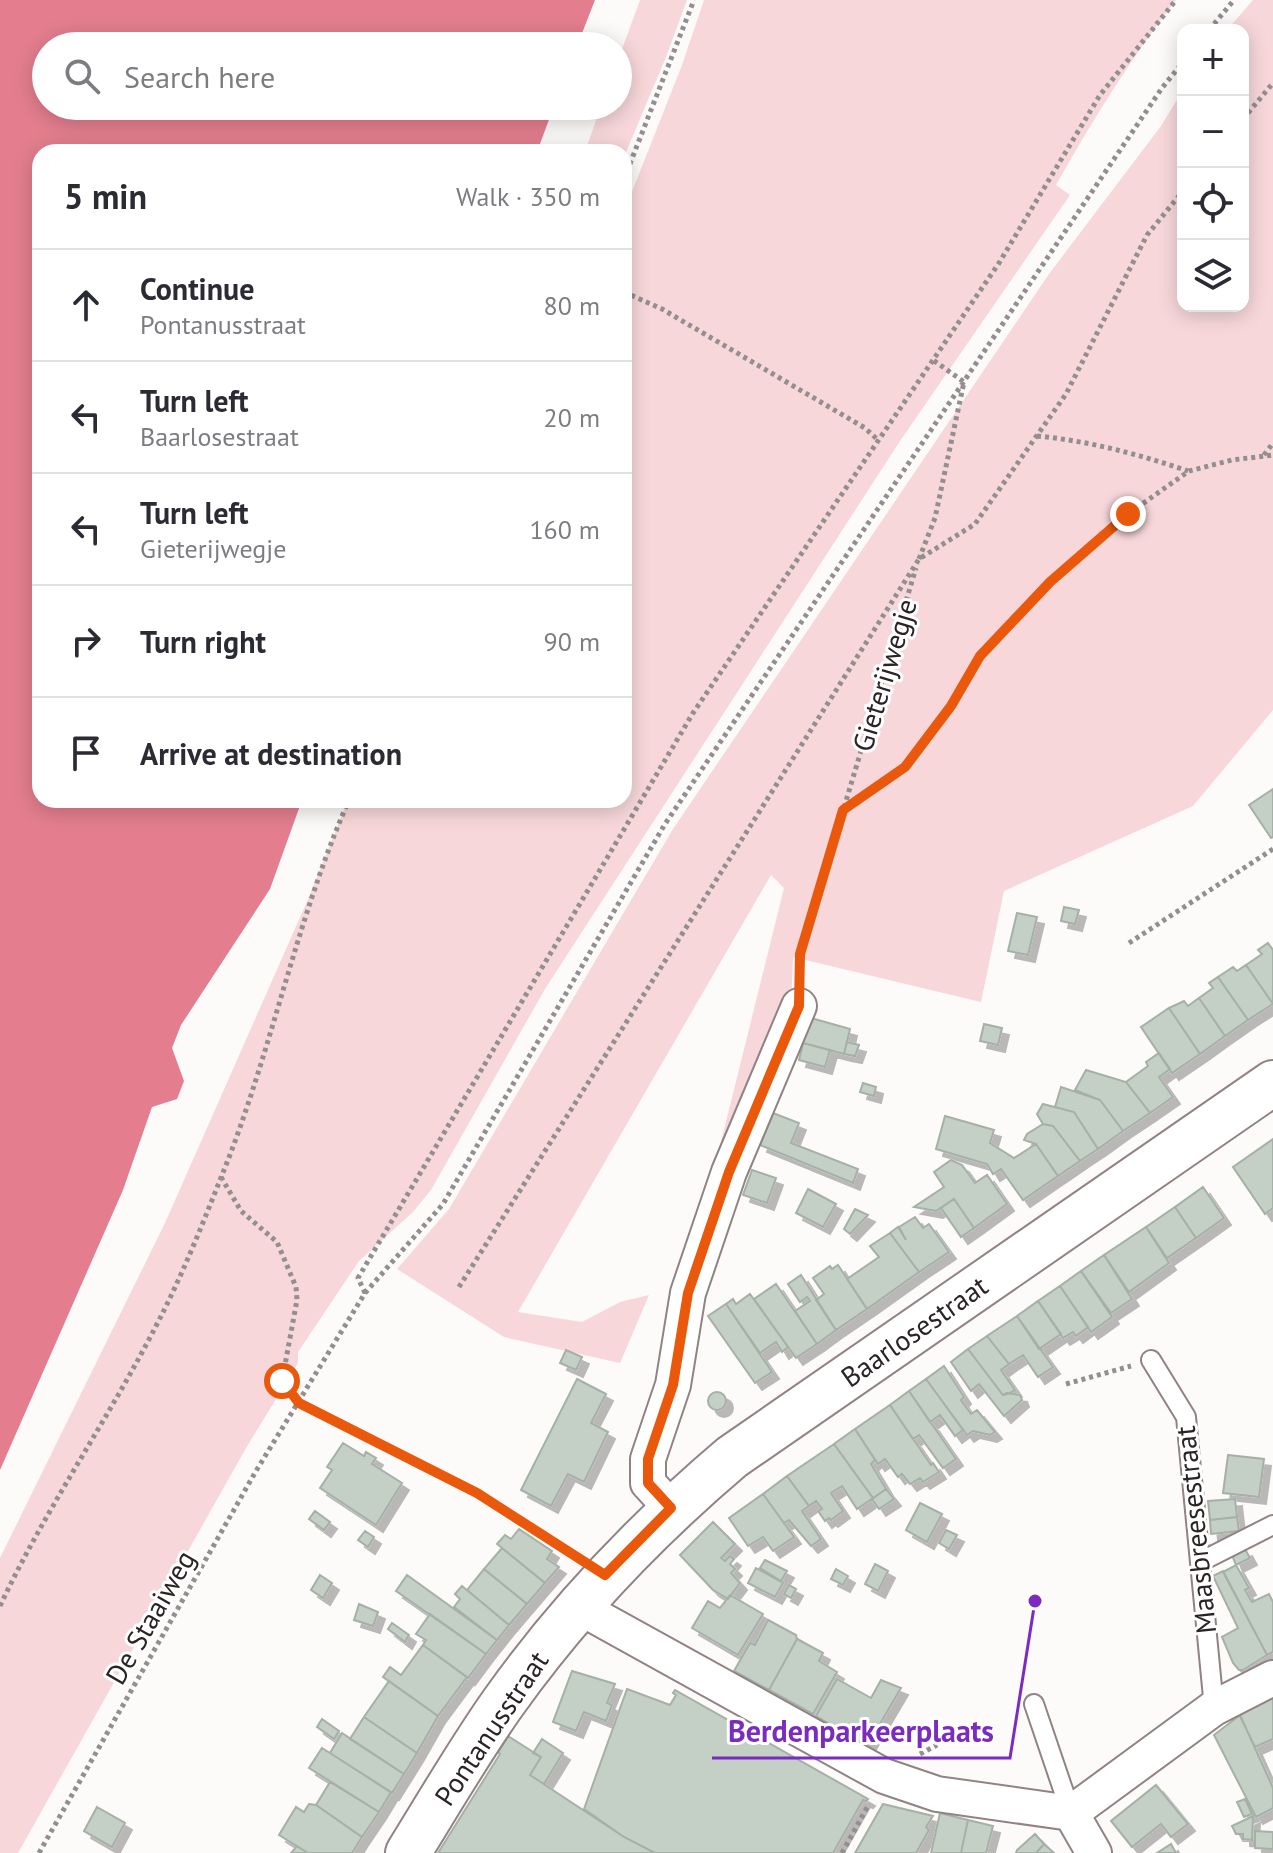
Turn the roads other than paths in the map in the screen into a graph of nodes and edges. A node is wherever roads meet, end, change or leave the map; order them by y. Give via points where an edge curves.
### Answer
1 (799, 1006) road end
2 (1273, 1083) edge
3 (1151, 1360) road end
4 (671, 1508) junction
5 (1273, 1525) edge
6 (1200, 1562) junction
7 (591, 1591) junction
8 (1273, 1678) edge
9 (1034, 1704) dead end
10 (1214, 1708) junction
11 (1071, 1813) junction
12 (408, 1853) edge
13 (1094, 1853) edge

1 - 4 street via 729,1172 688,1293 673,1385 648,1459 648,1483
2 - 4 street, Baarlosestraat via 732,1457
3 - 6 lane, Maasbreesestraat via 1186,1417
4 - 7 street, Baarlosestraat
5 - 6 lane
6 - 10 lane, Maasbreesestraat
7 - 11 street via 884,1776 937,1794
7 - 12 street, Pontanusstraat via 502,1704
8 - 10 street
9 - 11 lane
10 - 11 street
11 - 13 street

